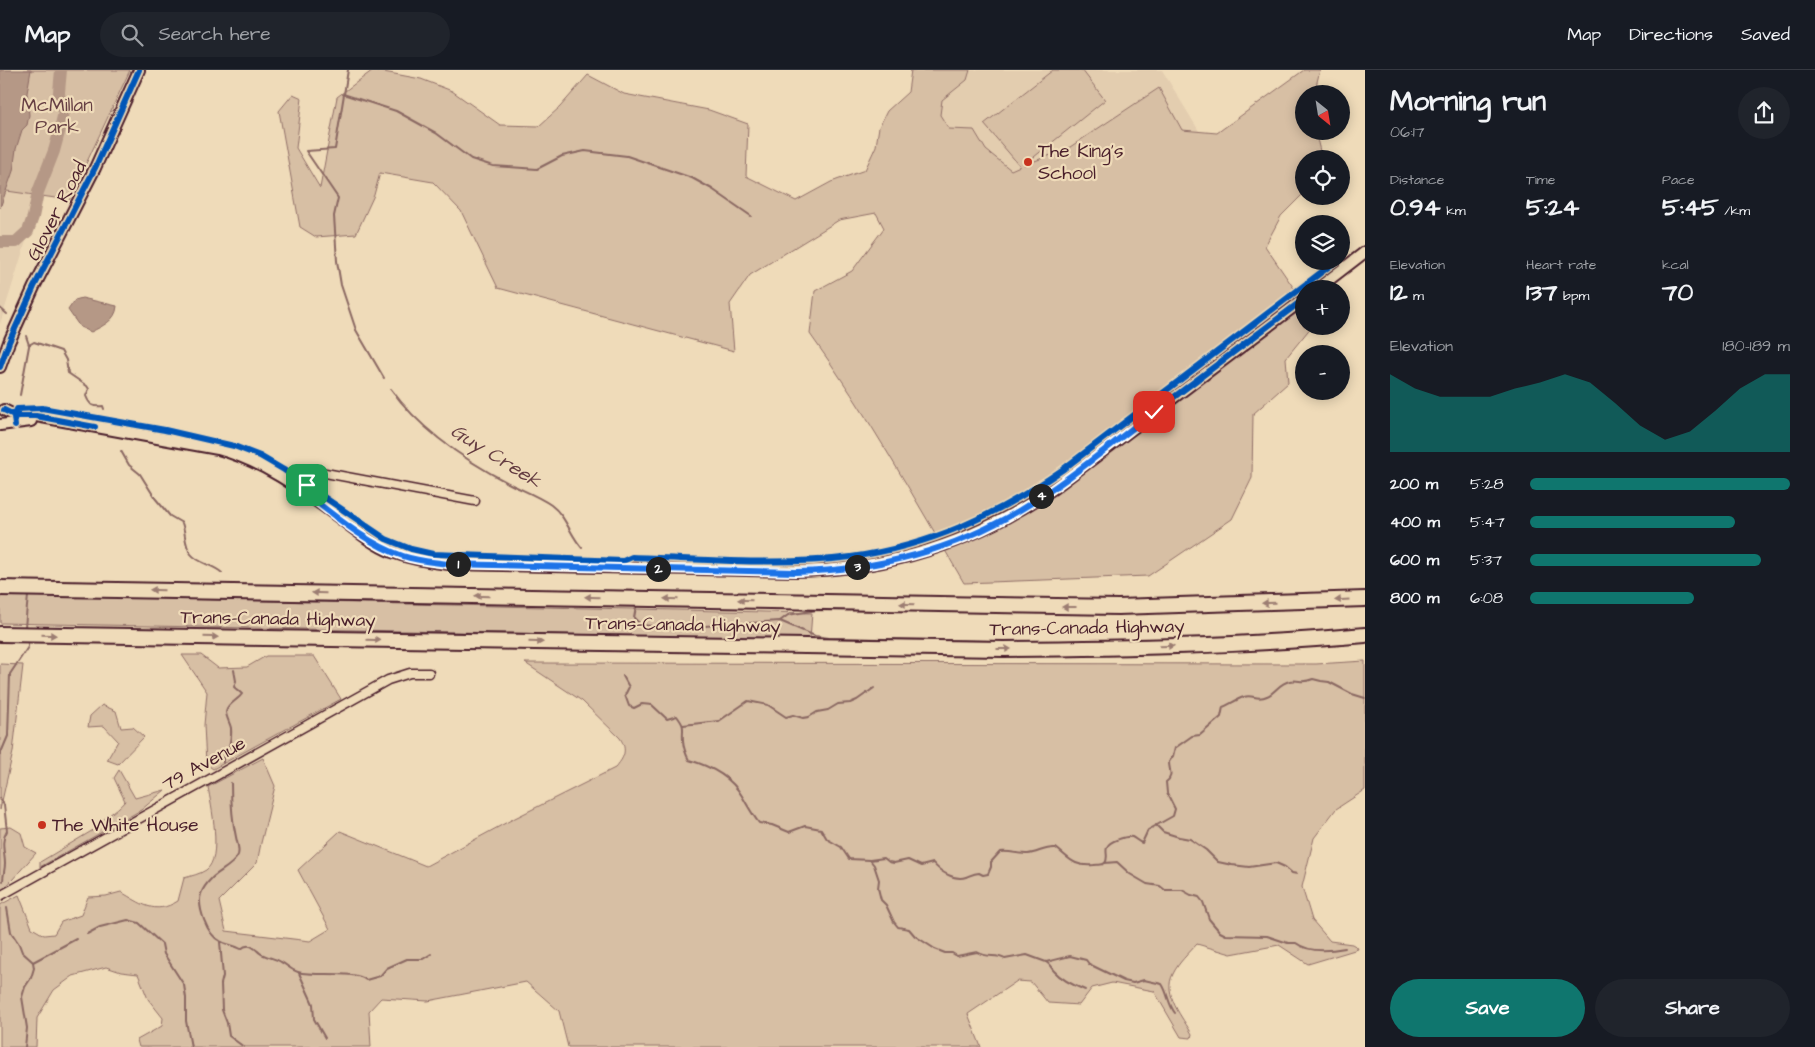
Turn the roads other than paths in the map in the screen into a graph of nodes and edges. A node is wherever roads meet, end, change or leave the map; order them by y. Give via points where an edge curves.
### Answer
1 (139, 70) edge
2 (1365, 252) edge
3 (1329, 280) edge
4 (1295, 306) edge
5 (1, 366) edge
6 (0, 376) edge
7 (2, 406) edge
8 (49, 419) junction
9 (0, 425) edge
10 (296, 486) junction
11 (475, 501) dead end
12 (0, 588) edge
13 (1365, 599) edge
14 (0, 634) edge
15 (1365, 635) edge
16 (429, 674) dead end
17 (0, 896) edge

1 - 5 street, Glover Road via 96,168 9,342
2 - 3 street
4 - 10 street via 1019,511 956,541 872,564 796,572 432,562 403,556 380,546
5 - 6 street, Glover Road
7 - 8 street via 14,415
7 - 9 street
8 - 9 street
8 - 10 street via 225,450 257,462
10 - 11 street via 309,475 320,472
13 -> 12 highway, Trans-Canada Highway via 1109,607
14 -> 15 highway, Trans-Canada Highway via 1004,649 1290,642
16 - 17 street, 79 Avenue via 410,674 388,680

